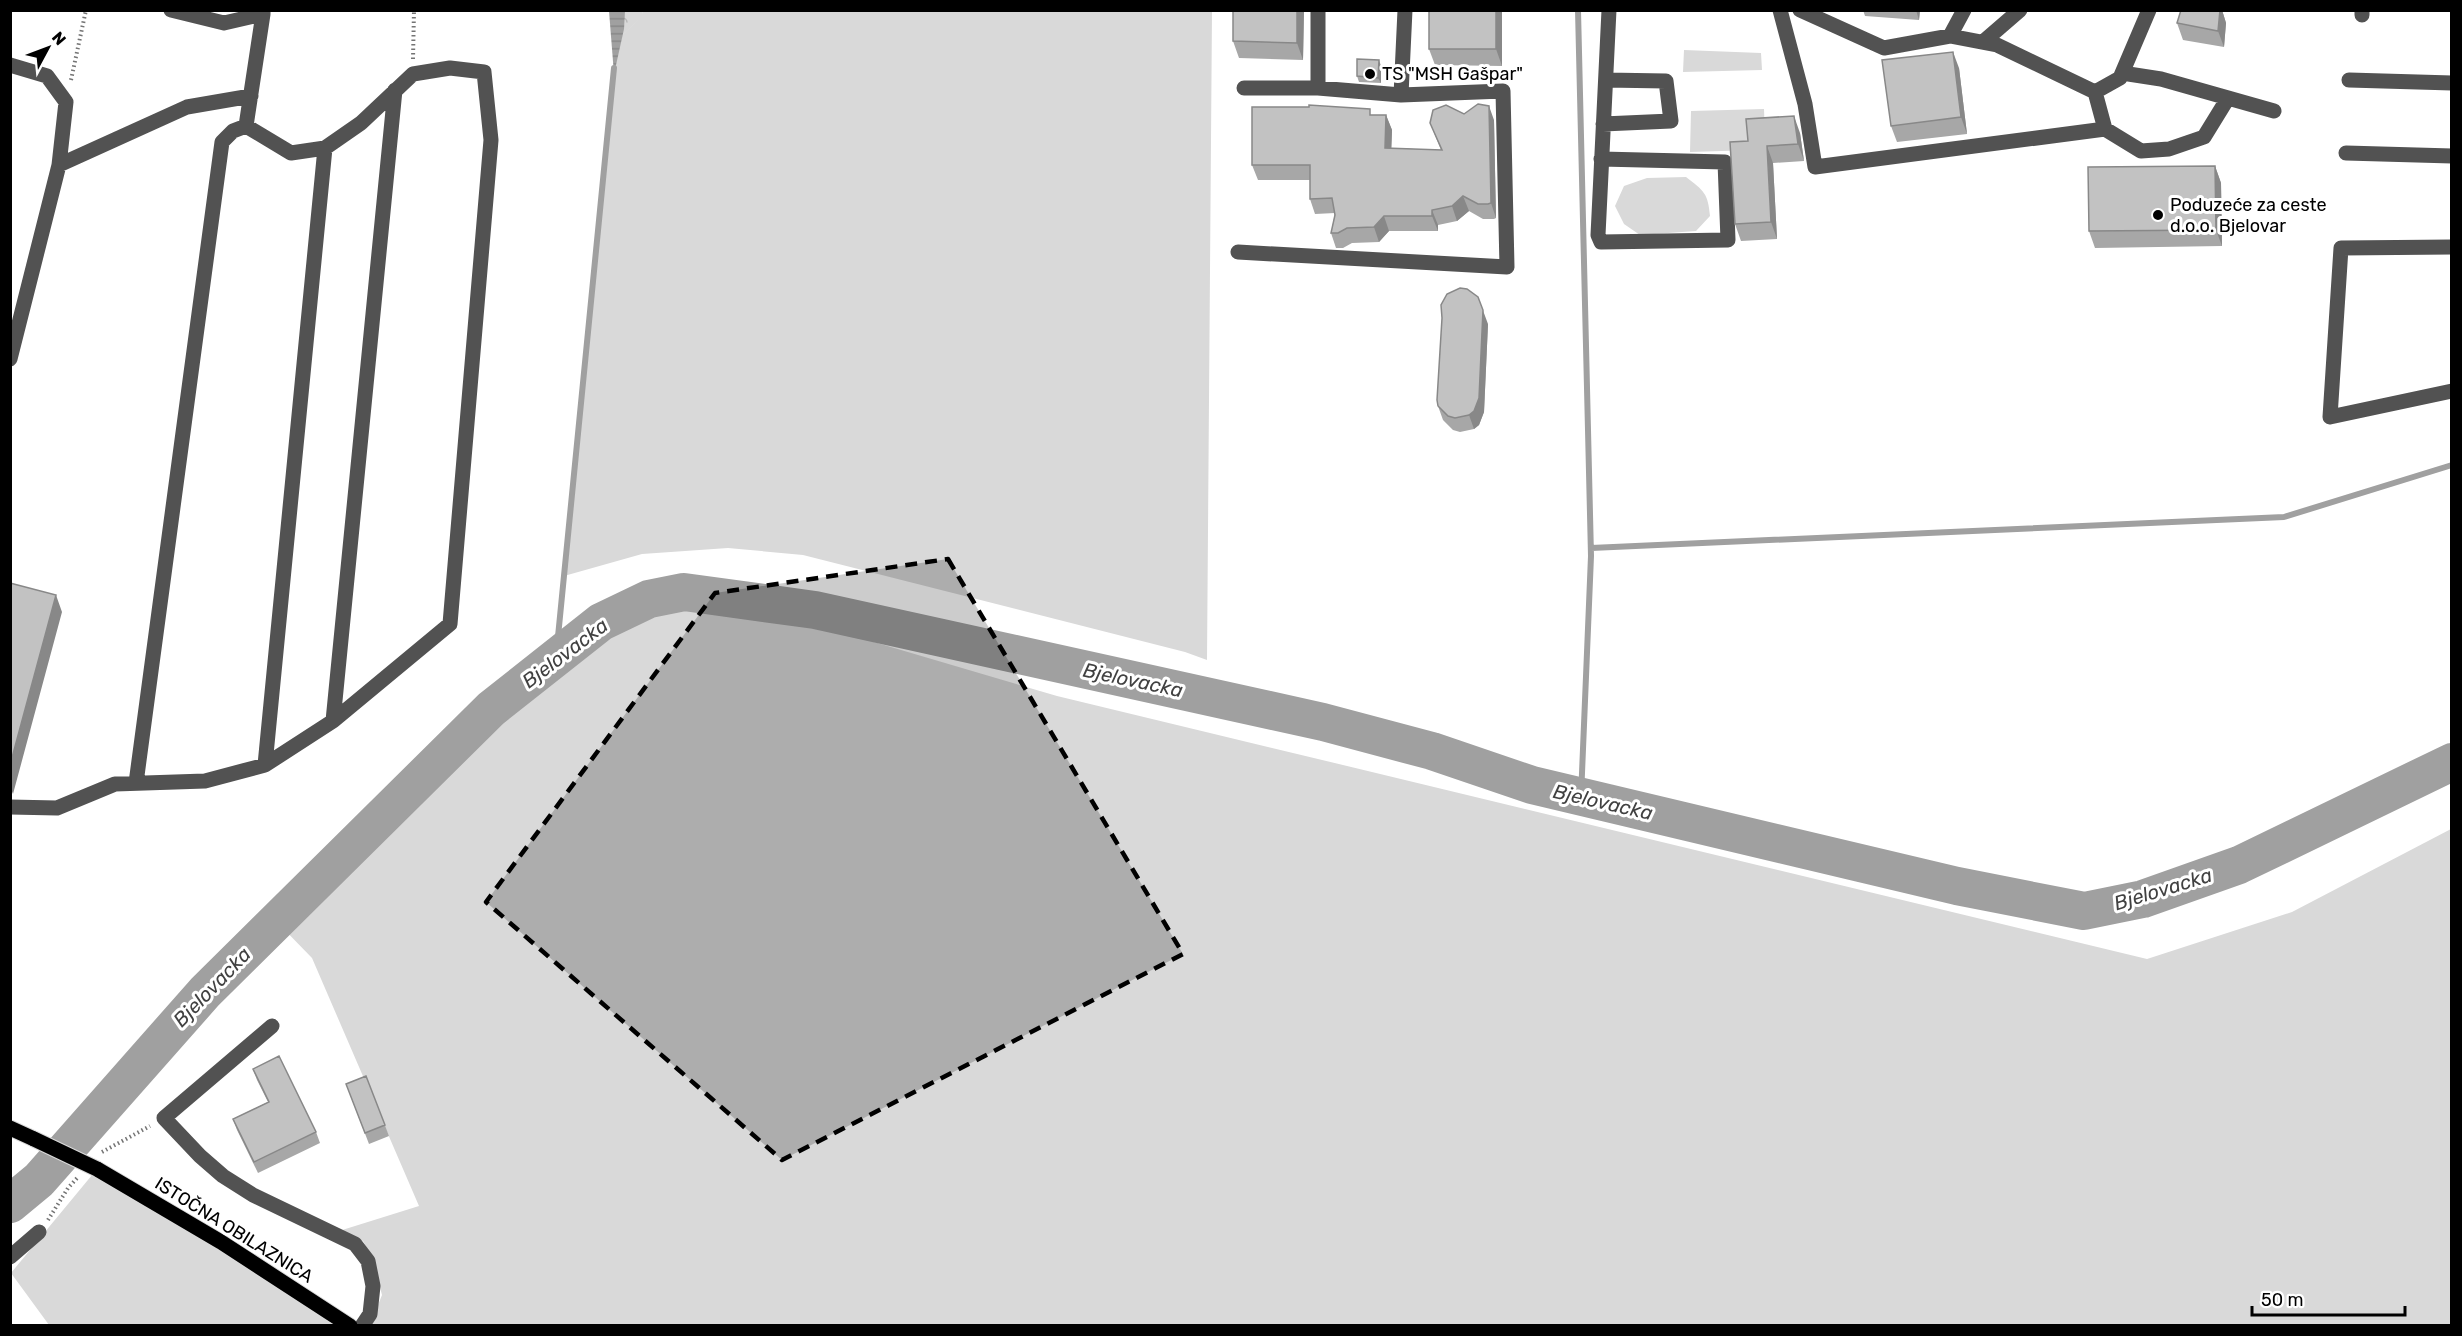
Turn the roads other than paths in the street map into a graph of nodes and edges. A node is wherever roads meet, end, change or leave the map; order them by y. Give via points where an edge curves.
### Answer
1 (171, 10) edge
2 (1318, 10) edge
3 (1405, 10) edge
4 (1610, 10) edge
5 (1780, 10) edge
6 (1800, 10) edge
7 (1964, 10) edge
8 (2019, 10) edge
9 (2149, 10) edge
10 (263, 12) edge
11 (1950, 36) junction
12 (1983, 42) junction
13 (10, 65) edge
14 (2122, 73) junction
15 (1606, 80) junction
16 (2349, 80) dead end
17 (2451, 83) edge
18 (1244, 88) dead end
19 (1318, 88) junction
20 (395, 90) junction
21 (2095, 92) junction
22 (1401, 95) junction
23 (251, 96) junction
24 (2228, 98) junction
25 (2274, 111) dead end
26 (1604, 124) junction
27 (246, 126) junction
28 (2105, 129) junction
29 (325, 148) junction
30 (2346, 153) dead end
31 (2451, 156) edge
32 (1602, 159) junction
33 (59, 165) junction
34 (2451, 248) edge
35 (1238, 252) dead end
36 (10, 359) edge
37 (2451, 391) edge
38 (333, 721) junction
39 (265, 765) junction
40 (136, 783) junction
41 (10, 807) edge
42 (272, 1026) dead end
43 (10, 1128) edge
44 (39, 1232) dead end
45 (10, 1257) edge
46 (350, 1326) edge
47 (362, 1326) edge

1 - 10 street via 224,23
2 - 19 street
3 - 22 street
4 - 15 street
5 - 28 street via 1805,104 1815,167
6 - 11 street via 1884,48
7 - 11 street
8 - 12 street
9 - 14 street
10 - 23 street
11 - 12 street
12 - 21 street
13 - 33 street via 47,76 66,102
14 - 21 street
14 - 24 street
15 - 26 street
15 - 26 street via 1666,81 1671,121
16 - 17 street
18 - 19 street
19 - 22 street
20 - 29 street via 361,123
20 - 38 street
20 - 38 street via 413,74 450,68 484,72 491,140 450,624
21 - 28 street
22 - 35 street via 1503,91 1507,267
23 - 27 street
23 - 33 street via 187,107
24 - 25 street
24 - 28 street via 2204,137 2169,149 2141,151
26 - 32 street
27 - 29 street via 291,153
27 - 40 street via 233,131 222,142
29 - 39 street
30 - 31 street
32 - 32 street via 1598,235 1601,242 1728,240 1725,162
33 - 36 street
34 - 37 street via 2342,248 2330,417
38 - 39 street
39 - 40 street via 205,781
40 - 41 street via 115,784 57,808
42 - 47 street via 164,1118 200,1156 253,1196 355,1244 368,1261 374,1287 370,1314
43 - 46 main road, ISTOČNA OBILAZNICA, bridge via 97,1169 221,1242
44 - 45 street

